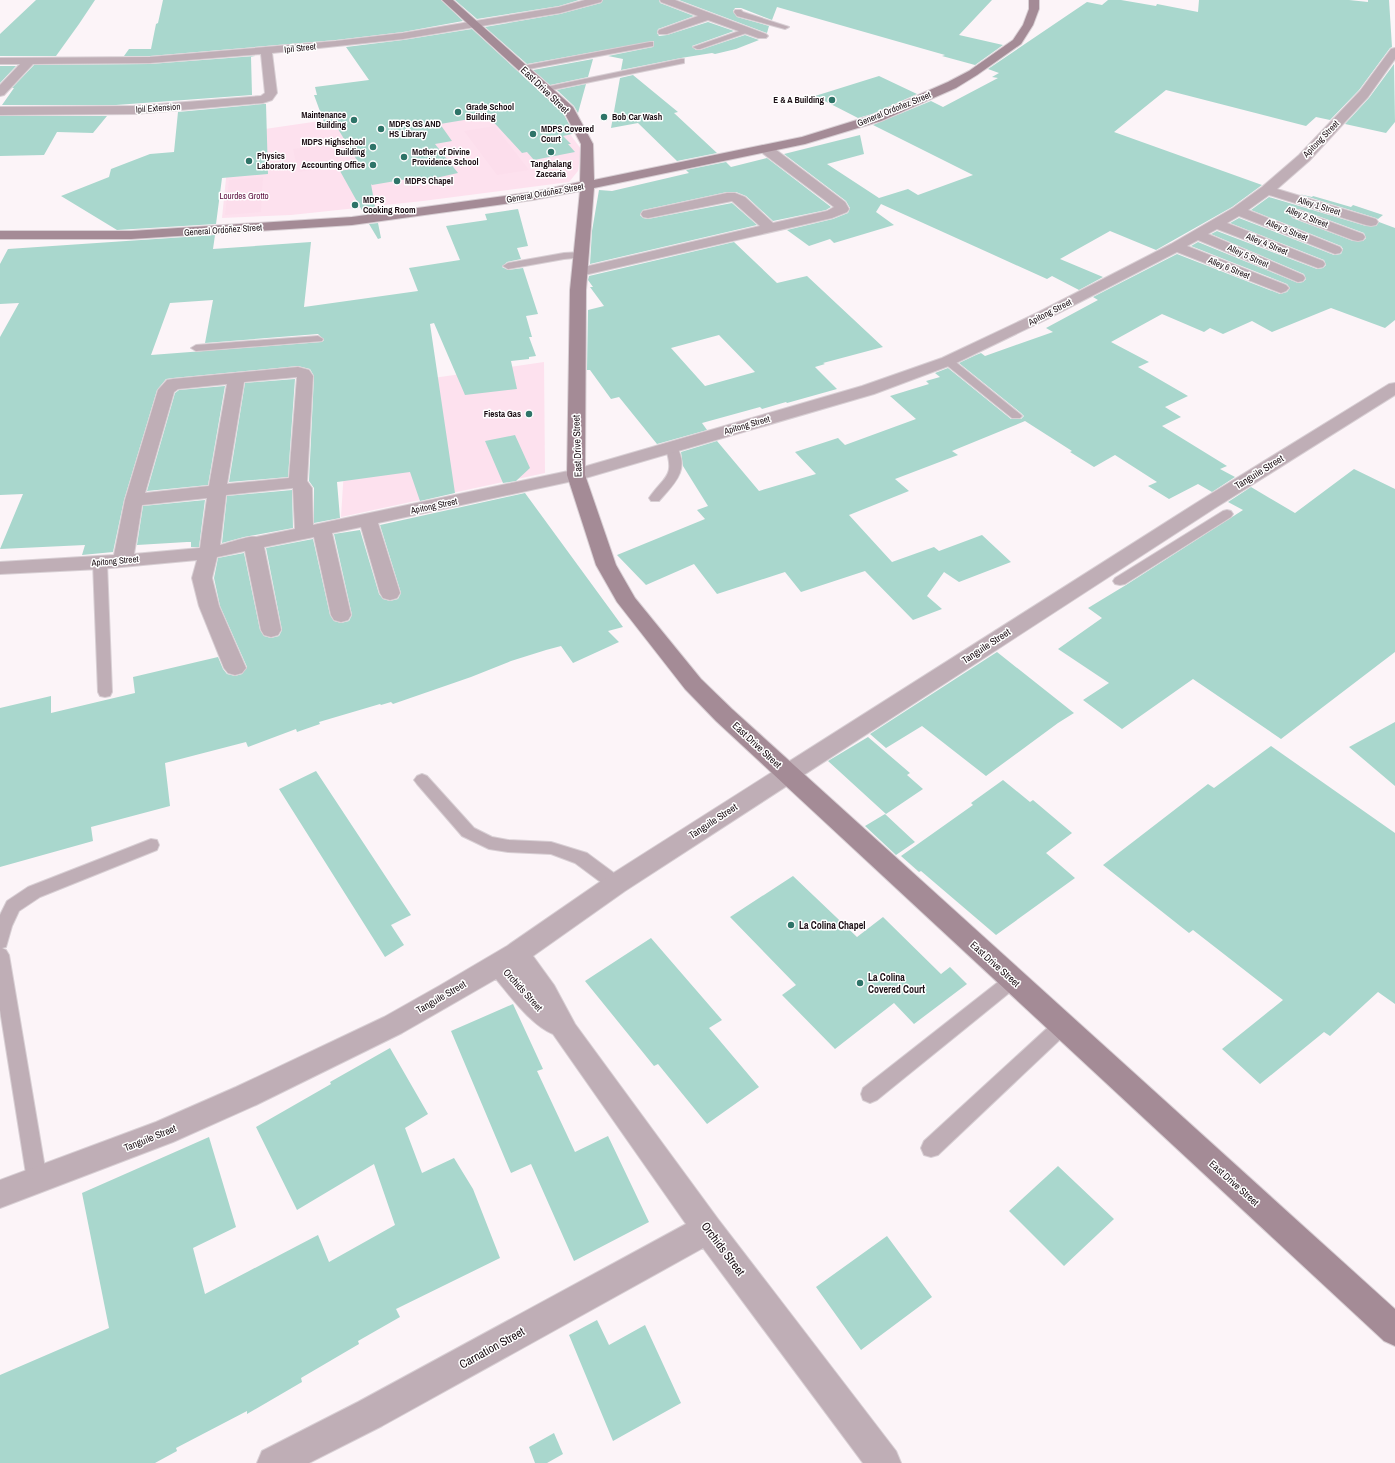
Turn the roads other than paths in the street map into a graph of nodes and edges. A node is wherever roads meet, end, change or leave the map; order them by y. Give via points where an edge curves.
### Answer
1 (446, 0) edge
2 (597, 0) edge
3 (665, 0) edge
4 (1034, 0) edge
5 (738, 12) dead end
6 (708, 16) junction
7 (475, 24) junction
8 (785, 27) dead end
9 (748, 30) junction
10 (663, 32) dead end
11 (762, 36) dead end
12 (650, 44) dead end
13 (697, 47) dead end
14 (266, 51) junction
15 (1395, 51) edge
16 (0, 61) edge
17 (30, 61) junction
18 (681, 61) dead end
19 (523, 68) junction
20 (546, 89) junction
21 (0, 92) edge
22 (0, 110) edge
23 (766, 149) junction
24 (587, 186) junction
25 (1262, 194) junction
26 (1238, 211) junction
27 (648, 214) dead end
28 (1371, 222) dead end
29 (1216, 224) junction
30 (770, 228) junction
31 (1198, 234) junction
32 (0, 235) edge
33 (1358, 237) dead end
34 (1176, 247) junction
35 (1335, 250) dead end
36 (582, 255) junction
37 (1318, 264) dead end
38 (508, 266) dead end
39 (580, 272) junction
40 (1298, 278) dead end
41 (1281, 288) dead end
42 (318, 339) dead end
43 (196, 348) dead end
44 (948, 361) junction
45 (236, 379) junction
46 (1392, 393) edge
47 (1016, 416) dead end
48 (671, 447) junction
49 (576, 475) junction
50 (298, 482) junction
51 (217, 491) junction
52 (654, 498) dead end
53 (134, 500) junction
54 (1227, 514) dead end
55 (368, 520) junction
56 (313, 532) junction
57 (253, 542) junction
58 (209, 553) junction
59 (123, 561) junction
60 (100, 563) junction
61 (0, 568) edge
62 (1120, 581) dead end
63 (390, 593) dead end
64 (341, 615) dead end
65 (271, 630) dead end
66 (235, 668) dead end
67 (105, 692) dead end
68 (787, 774) junction
69 (422, 780) dead end
70 (151, 845) dead end
71 (616, 884) junction
72 (0, 942) edge
73 (0, 955) edge
74 (508, 959) junction
75 (1013, 980) junction
76 (1062, 1026) junction
77 (870, 1094) dead end
78 (931, 1148) dead end
79 (37, 1180) junction
80 (0, 1194) edge
81 (707, 1229) junction
82 (1395, 1330) edge
83 (274, 1463) edge
84 (884, 1463) edge

1 - 7 street, East Drive Street
2 - 7 street, Ipil Street via 560,10
3 - 6 street
4 - 23 street, General Ordoñez Street via 1034,9 1028,25 1017,42 952,85 877,118
5 - 8 lane
6 - 9 street
6 - 10 street
7 - 14 street, Ipil Street via 366,41
7 - 19 street, East Drive Street
9 - 11 street
9 - 13 lane
12 - 19 lane
14 - 17 street, Ipil Street via 150,60
14 - 22 street, Ipil Extension via 271,93 263,99 134,110
15 - 25 street, Apitong Street via 1354,104 1304,158
16 - 17 street, Ipil Street
17 - 21 street
18 - 20 lane
19 - 20 street, East Drive Street
20 - 24 street, East Drive Street via 569,110 587,144
23 - 24 street, General Ordoñez Street
23 - 30 street via 842,209 832,214
24 - 32 street, General Ordoñez Street via 533,196 308,225 131,235
24 - 36 street, East Drive Street
25 - 26 street, Apitong Street
25 - 28 street, Alley 1 Street
25 - 33 street, Alley 2 Street
26 - 29 street, Apitong Street
26 - 35 street, Alley 3 Street
27 - 30 street via 727,197 740,200
29 - 31 street, Apitong Street
29 - 37 street, Alley 4 Street
30 - 39 street
31 - 34 street, Apitong Street
31 - 40 street, Alley 5 Street
34 - 41 street, Alley 6 Street
34 - 44 street, Apitong Street
36 - 38 lane
36 - 39 street, East Drive Street
39 - 49 street, East Drive Street via 576,357
42 - 43 lane
44 - 47 lane
44 - 48 street, Apitong Street via 868,390
45 - 50 street via 298,372 305,376
45 - 51 street
45 - 53 street via 169,386
46 - 68 street, Tanguile Street via 1208,504
48 - 49 street, Apitong Street
48 - 52 lane via 677,460 676,474
49 - 55 street, Apitong Street
49 - 68 street, East Drive Street via 606,565 627,602 693,684
50 - 51 street
50 - 56 street via 303,488
51 - 53 street
51 - 58 street
53 - 59 street
54 - 62 lane
55 - 56 street, Apitong Street
55 - 63 street
56 - 57 street, Apitong Street
56 - 64 street
57 - 58 street, Apitong Street
57 - 65 street
58 - 59 street, Apitong Street
58 - 66 street via 202,578 209,606
59 - 60 street, Apitong Street
60 - 61 street, Apitong Street
60 - 67 lane
68 - 71 street, Tanguile Street
68 - 75 street, East Drive Street
69 - 71 lane via 468,832 489,843 551,848 581,858
70 - 72 lane via 34,892 13,906 3,926
71 - 74 street, Tanguile Street
73 - 79 lane
74 - 79 street, Tanguile Street via 393,1025 246,1096 163,1133
74 - 81 street, Orchids Street via 532,1003 566,1032
75 - 76 street, East Drive Street
75 - 77 lane
76 - 78 lane
76 - 82 street, East Drive Street
79 - 80 street, Tanguile Street
81 - 83 street, Carnation Street via 370,1414
81 - 84 street, Orchids Street

